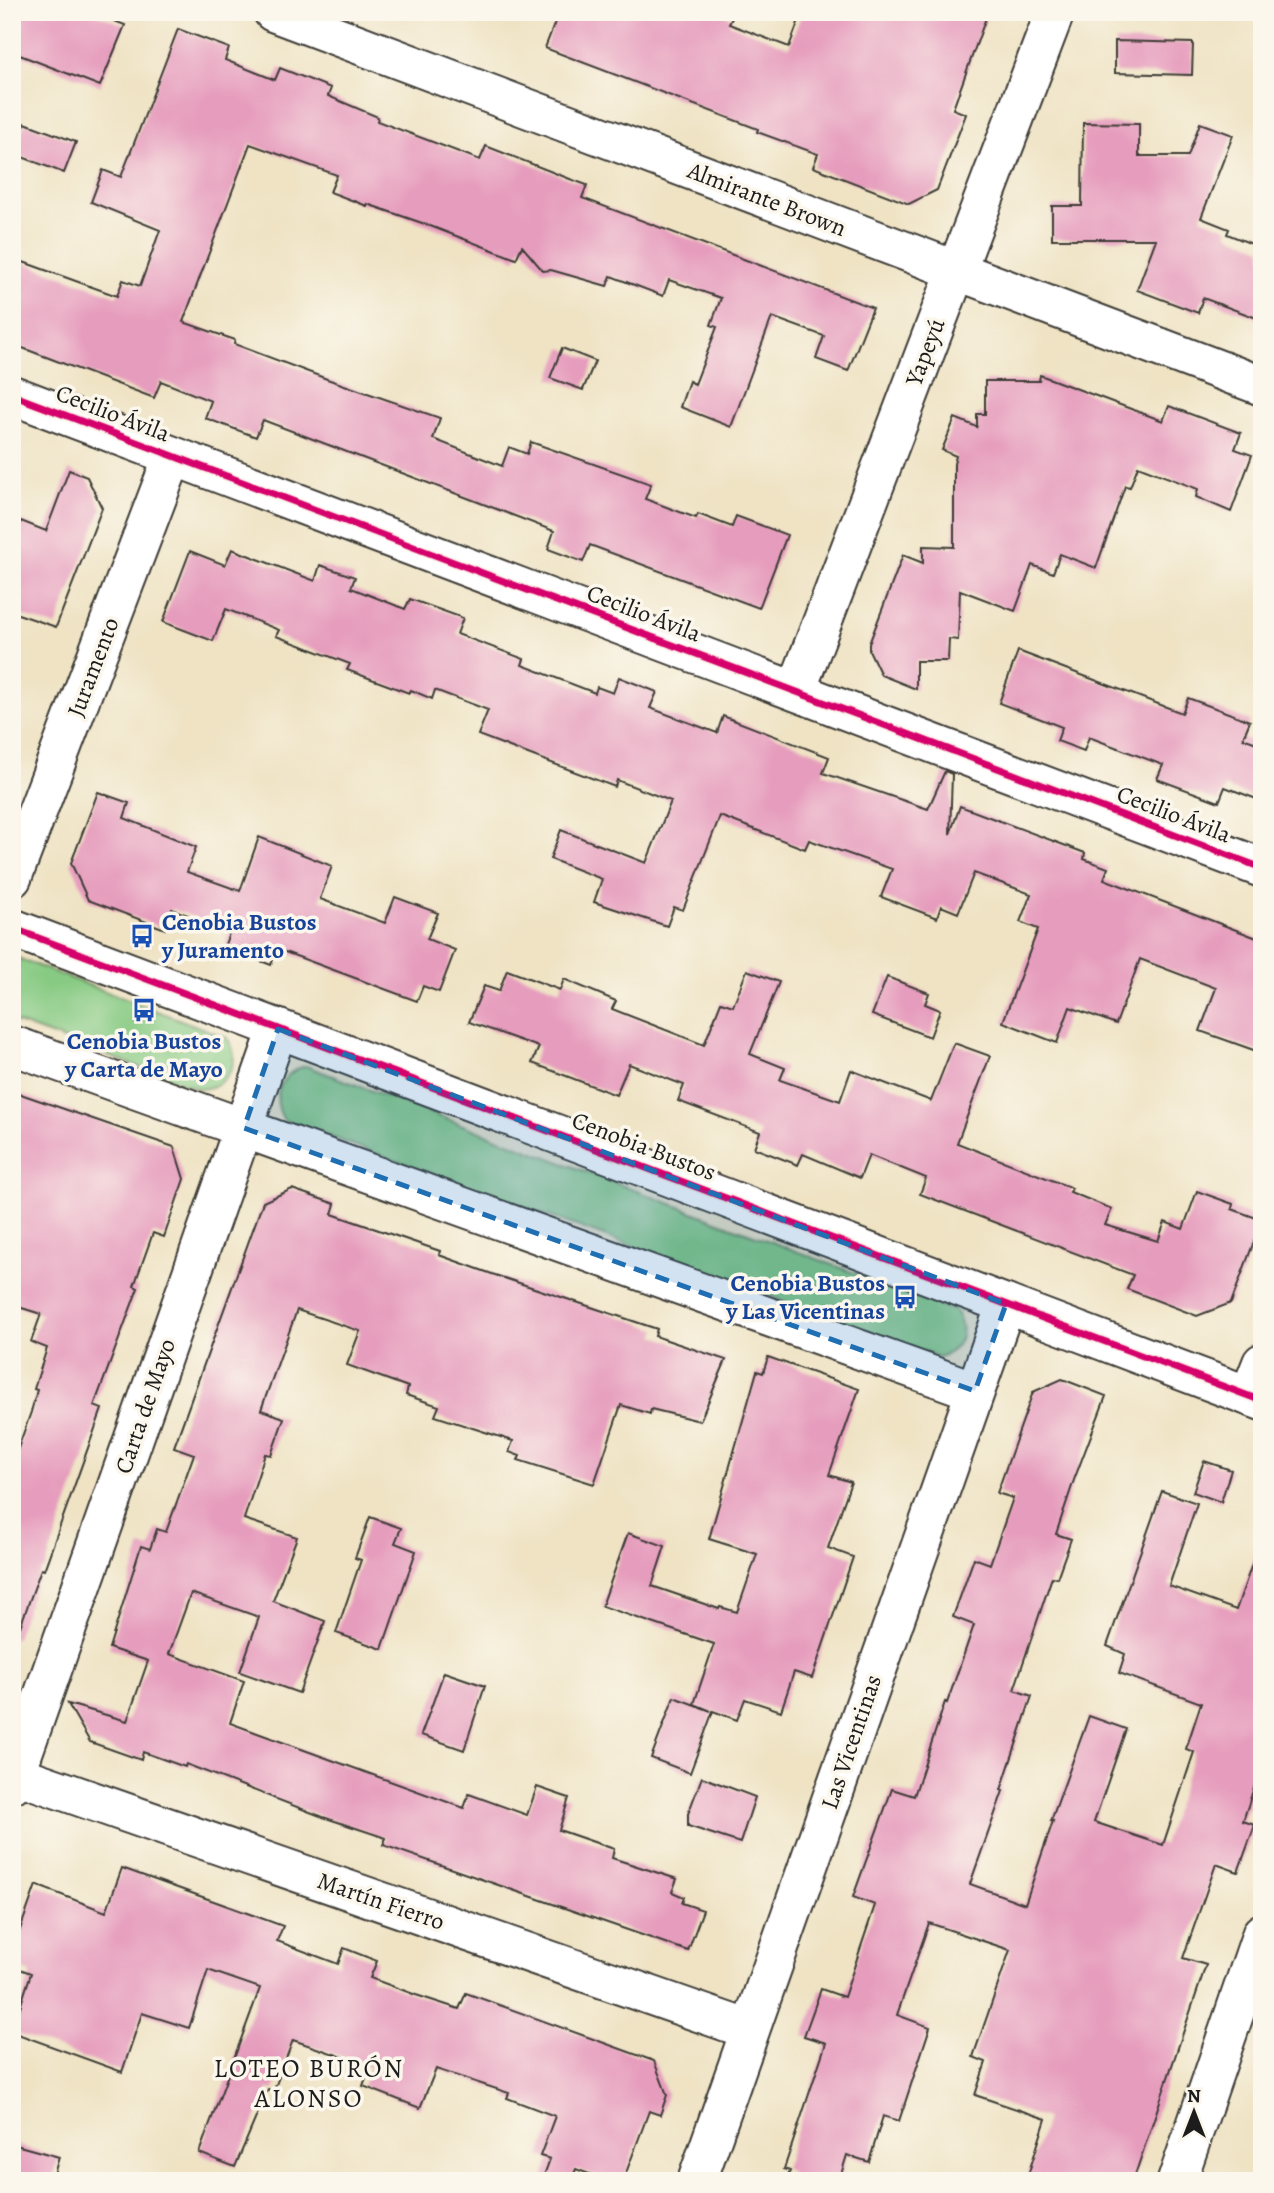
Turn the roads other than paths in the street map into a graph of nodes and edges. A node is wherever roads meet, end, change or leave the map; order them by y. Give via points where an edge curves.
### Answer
1 (273, 12) edge
2 (1055, 12) edge
3 (338, 24) edge
4 (956, 270) junction
5 (1262, 386) edge
6 (12, 395) edge
7 (173, 456) junction
8 (796, 691) junction
9 (1262, 868) edge
10 (12, 878) edge
11 (12, 928) edge
12 (278, 1029) junction
13 (12, 1045) edge
14 (244, 1128) junction
15 (1006, 1304) junction
16 (1258, 1386) edge
17 (975, 1391) junction
18 (13, 1777) edge
19 (1262, 1933) edge
20 (750, 2030) junction
21 (1180, 2180) edge
22 (697, 2181) edge

1 - 3 street, Almirante Brown
2 - 4 street, Yapeyú
3 - 4 street, Almirante Brown
4 - 5 street, Almirante Brown
4 - 8 street, Yapeyú
6 - 7 street, Cecilio Ávila
7 - 8 street, Cecilio Ávila
7 - 10 street, Juramento
8 - 9 street, Cecilio Ávila
11 - 12 street, Cenobia Bustos
12 - 14 street, Carta de Mayo
12 - 15 street, Cenobia Bustos
13 - 14 street
14 - 17 street
14 - 18 street, Carta de Mayo
15 - 16 street, Cenobia Bustos
15 - 17 street, Las Vicentinas
17 - 20 street, Las Vicentinas
18 - 20 street, Martín Fierro
19 - 21 street
20 - 22 street, Las Vicentinas

